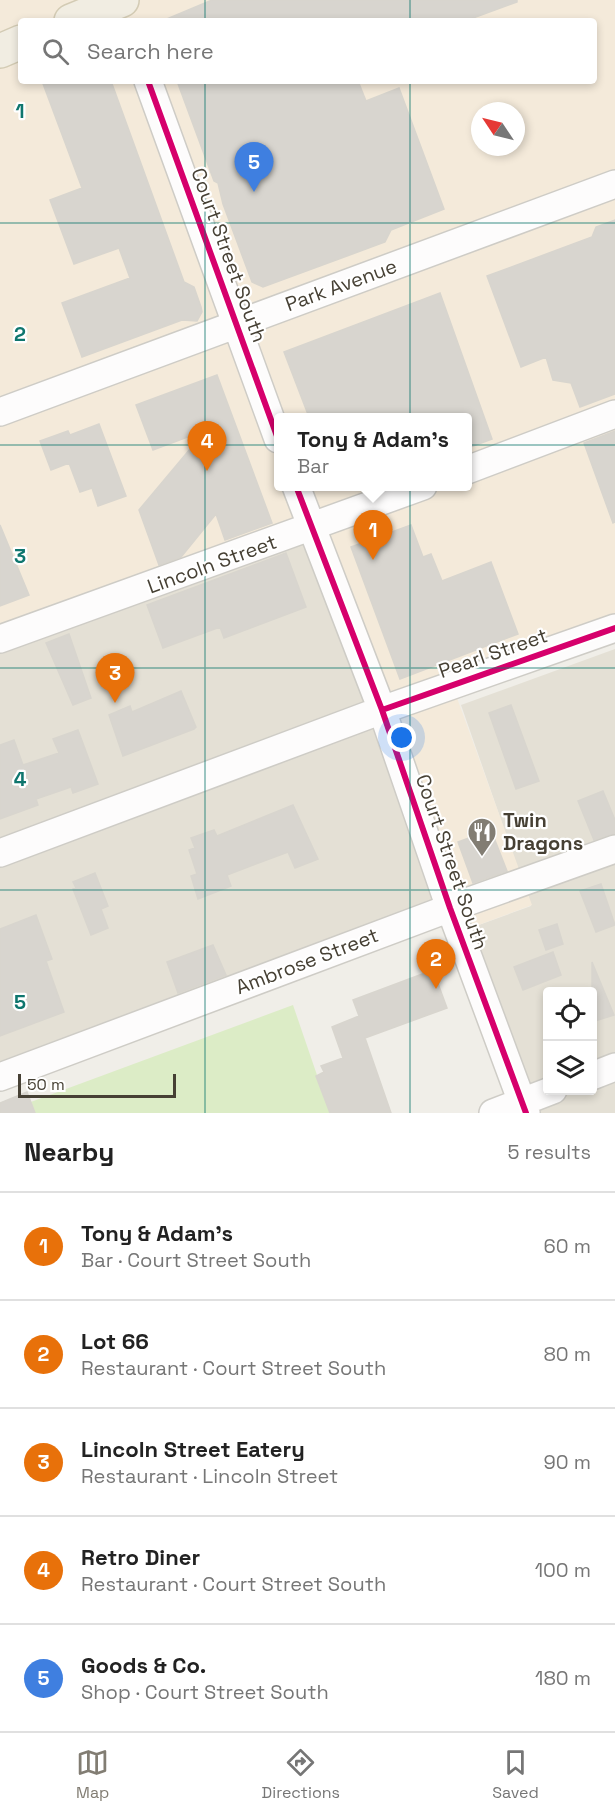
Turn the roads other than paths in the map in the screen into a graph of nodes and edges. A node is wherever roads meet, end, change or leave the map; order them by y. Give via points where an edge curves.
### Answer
1 (122, 6) edge
2 (81, 18) edge
3 (18, 43) edge
4 (0, 51) edge
5 (149, 84) edge
6 (615, 184) edge
7 (236, 323) junction
8 (0, 412) edge
9 (615, 414) edge
10 (274, 426) edge
11 (472, 468) edge
12 (298, 491) edge
13 (410, 491) edge
14 (311, 528) junction
15 (615, 628) edge
16 (0, 639) edge
17 (382, 710) junction
18 (615, 849) edge
19 (0, 853) edge
20 (450, 908) junction
21 (615, 1067) edge
22 (597, 1074) edge
23 (0, 1077) edge
24 (545, 1095) edge
25 (524, 1108) edge
26 (493, 1113) edge

1 - 2 main road
3 - 4 main road
5 - 7 street, Court Street South
6 - 7 street, Park Avenue
7 - 8 street, Park Avenue
7 - 10 street, Court Street South
9 - 11 street
12 - 14 street, Court Street South
13 - 14 street, Lincoln Street
14 - 16 street, Lincoln Street
14 - 17 street, Court Street South
15 - 17 street, Pearl Street
17 - 19 street, Pearl Street
17 - 20 street, Court Street South
18 - 20 street, Ambrose Street
20 - 23 street, Ambrose Street
20 - 25 street, Court Street South
21 - 22 street
24 - 25 street
25 - 26 street

